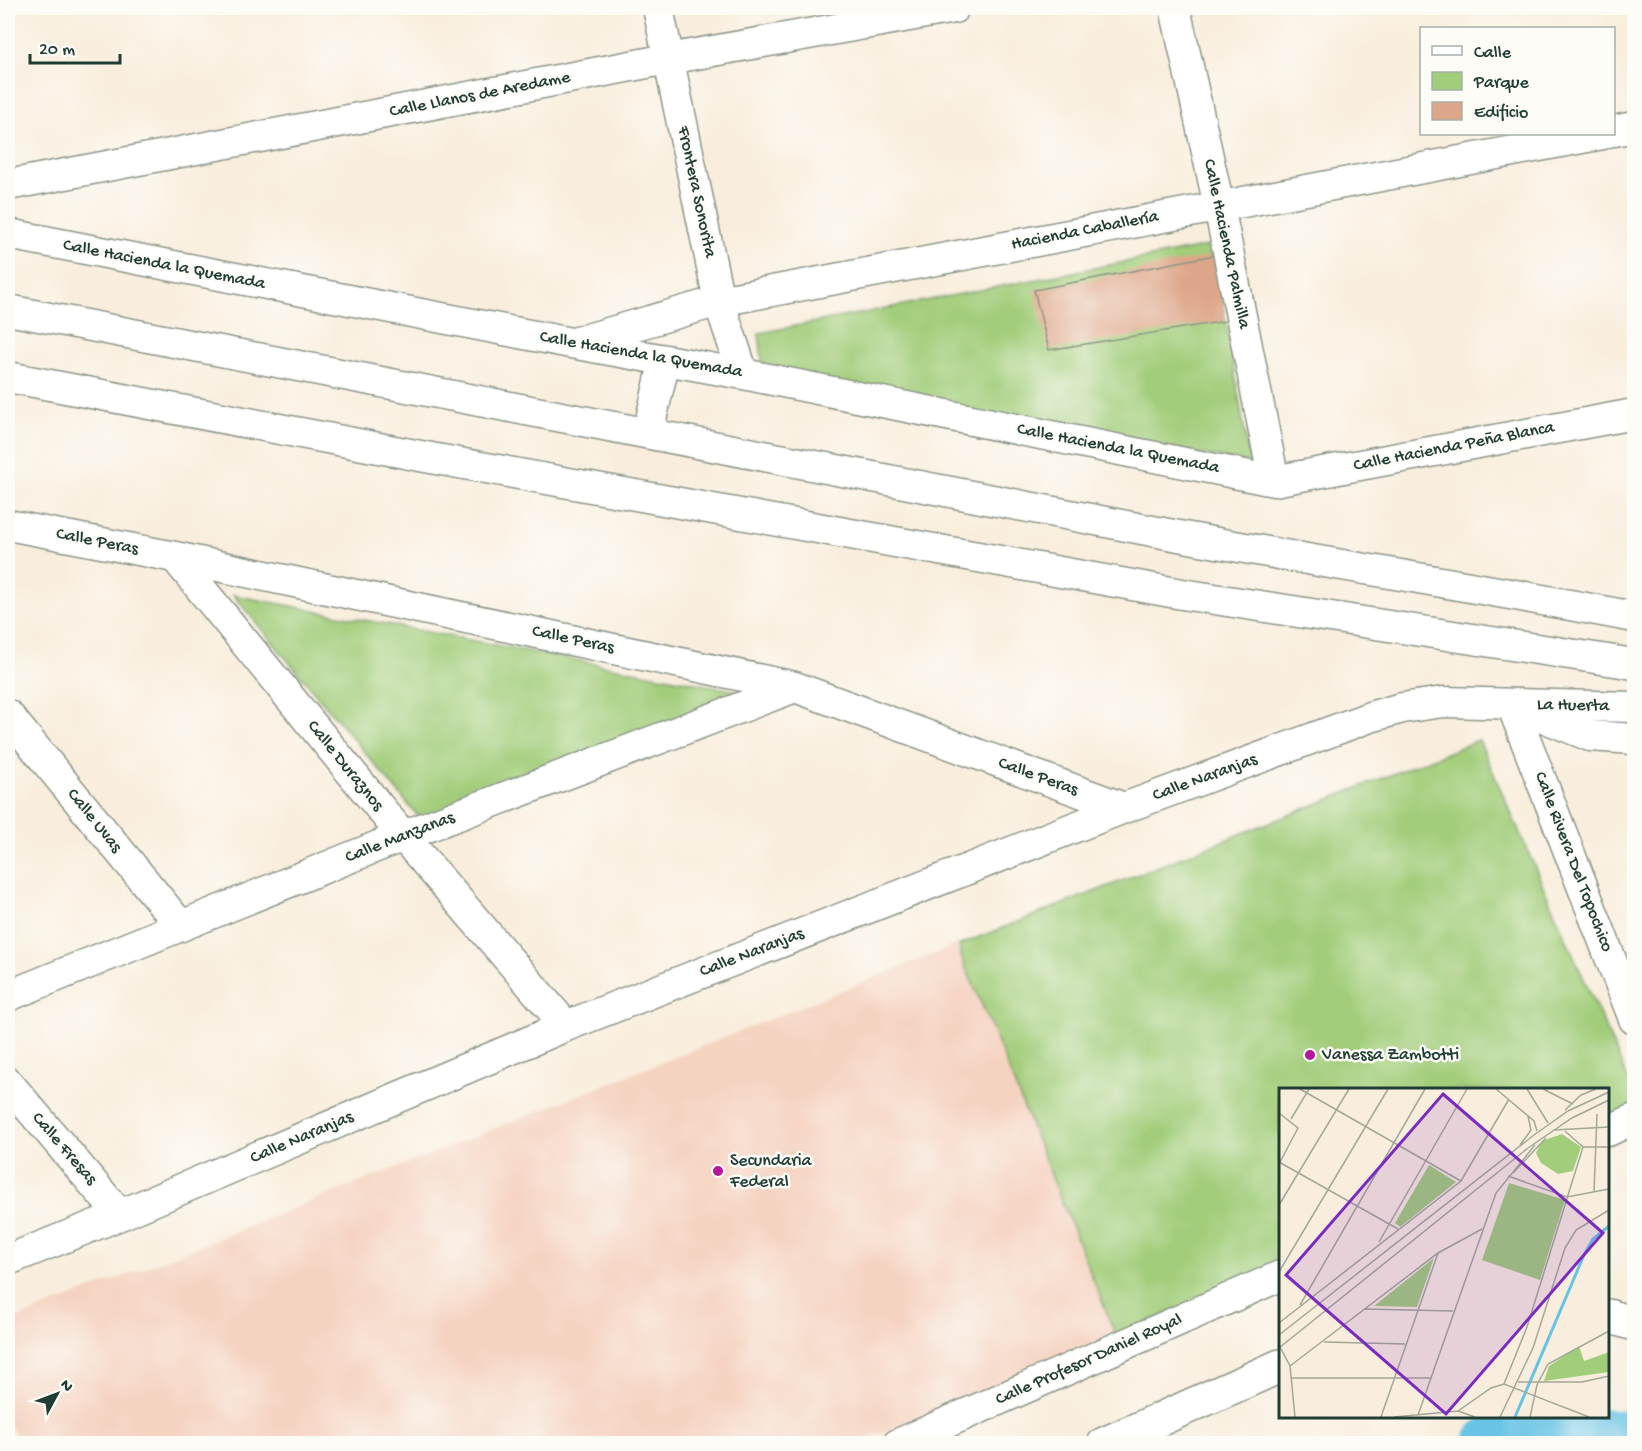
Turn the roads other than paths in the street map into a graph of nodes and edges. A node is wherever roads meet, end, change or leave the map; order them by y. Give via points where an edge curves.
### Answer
1 (658, 8) edge
2 (954, 8) edge
3 (1175, 8) edge
4 (668, 59) junction
5 (1635, 128) edge
6 (1615, 131) edge
7 (1598, 135) edge
8 (8, 185) edge
9 (1219, 206) junction
10 (8, 234) edge
11 (719, 301) junction
12 (8, 310) edge
13 (571, 343) junction
14 (665, 360) junction
15 (743, 374) junction
16 (8, 377) edge
17 (1635, 414) edge
18 (648, 432) junction
19 (1274, 481) junction
20 (8, 525) edge
21 (175, 557) junction
22 (1635, 617) edge
23 (1635, 664) edge
24 (795, 687) junction
25 (1512, 705) junction
26 (1635, 707) edge
27 (8, 716) edge
28 (1635, 740) edge
29 (1124, 808) junction
30 (403, 836) junction
31 (181, 926) junction
32 (8, 996) edge
33 (1635, 1019) edge
34 (567, 1026) junction
35 (8, 1083) edge
36 (1635, 1119) edge
37 (1609, 1131) edge
38 (120, 1215) junction
39 (8, 1260) edge
40 (1279, 1277) edge
41 (1609, 1316) edge
42 (1635, 1324) edge
43 (1279, 1367) edge
44 (898, 1443) edge
45 (1104, 1443) edge

1 - 4 street, Frontera Sonorita
2 - 4 street, Calle Llanos de Aredame
3 - 9 street, Calle Hacienda Palmilla
4 - 8 street, Calle Llanos de Aredame
4 - 11 street, Frontera Sonorita
5 - 6 street
7 - 9 street, Hacienda Caballería
9 - 11 street, Hacienda Caballería
9 - 19 street, Calle Hacienda Palmilla
10 - 13 street, Calle Hacienda la Quemada
11 - 13 street, Hacienda Caballería
11 - 15 street, Frontera Sonorita
12 - 18 street
13 - 14 street, Calle Hacienda la Quemada
14 - 15 street, Calle Hacienda la Quemada
14 - 18 street
15 - 19 street, Calle Hacienda la Quemada
16 - 23 street via 1182,594
17 - 19 street, Calle Hacienda Peña Blanca
18 - 22 street via 1172,535
20 - 21 street, Calle Peras
21 - 24 street, Calle Peras
21 - 30 street, Calle Duraznos
24 - 29 street, Calle Peras
24 - 30 street, Calle Manzanas
25 - 26 street, La Huerta
25 - 28 street via 1590,736
25 - 29 street, Calle Naranjas via 1443,702 1402,708
25 - 33 street, Calle Rivera Del Topochico
27 - 31 street, Calle Uvas
29 - 34 street, Calle Naranjas
30 - 31 street, Calle Manzanas
30 - 34 street, Calle Duraznos
31 - 32 street, Calle Manzanas
34 - 38 street, Calle Naranjas
35 - 38 street, Calle Fresas
36 - 37 street
38 - 39 street, Calle Naranjas
40 - 44 street, Calle Profesor Daniel Royal
41 - 42 main road
43 - 45 main road

